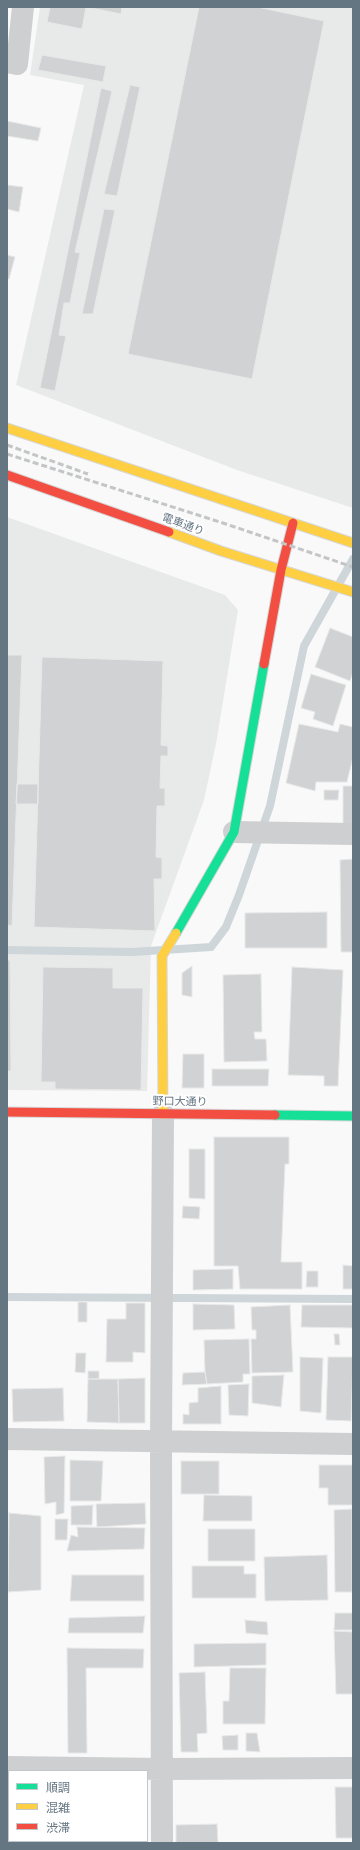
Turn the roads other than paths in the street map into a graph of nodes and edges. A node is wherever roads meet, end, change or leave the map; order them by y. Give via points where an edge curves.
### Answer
1 (24, 7) edge
2 (7, 62) edge
3 (7, 428) edge
4 (7, 475) edge
5 (293, 523) junction
6 (353, 543) edge
7 (282, 570) junction
8 (353, 592) edge
9 (234, 832) junction
10 (353, 834) edge
11 (7, 1112) edge
12 (163, 1114) junction
13 (353, 1116) edge
14 (7, 1439) edge
15 (161, 1442) junction
16 (353, 1444) edge
17 (7, 1767) edge
18 (353, 1768) edge
19 (163, 1769) junction
20 (162, 1843) edge

1 - 2 street via 17,64
3 - 5 street
4 - 7 street, 電車通り
5 - 6 street
5 - 7 street
7 - 8 street, 電車通り
7 - 9 street
9 - 10 street
9 - 12 street via 162,956
11 - 12 street, 野口大通り
12 - 13 street, 野口大通り
12 - 15 street
14 - 15 street
15 - 16 street
15 - 19 street
17 - 19 street
18 - 19 street
19 - 20 street

